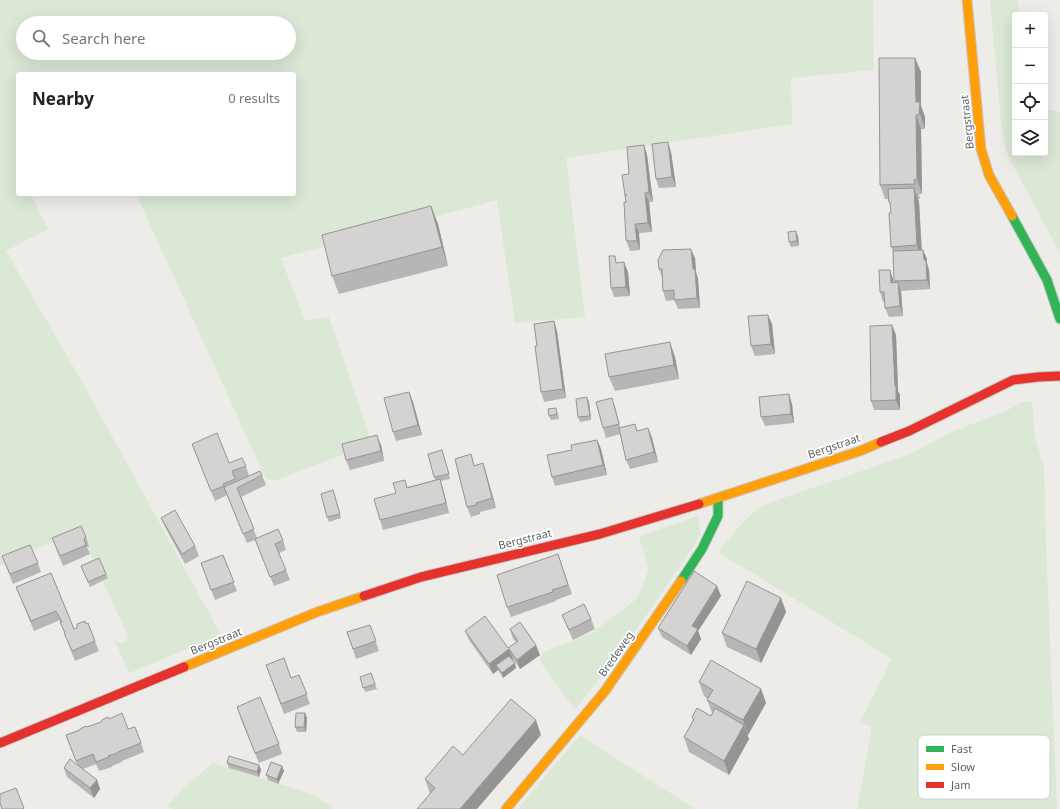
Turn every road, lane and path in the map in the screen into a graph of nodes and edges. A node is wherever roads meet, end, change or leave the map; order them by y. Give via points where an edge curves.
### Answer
1 (967, 0) edge
2 (1060, 319) edge
3 (1060, 376) edge
4 (718, 498) junction
5 (0, 743) edge
6 (506, 809) edge

1 - 2 street, Bergstraat via 981,149 989,175 1047,280
3 - 4 street, Bergstraat via 1012,380 902,434 860,451
4 - 5 street, Bergstraat via 600,534 421,577 317,612
4 - 6 street, Bredeweg via 718,516 688,572 605,691

